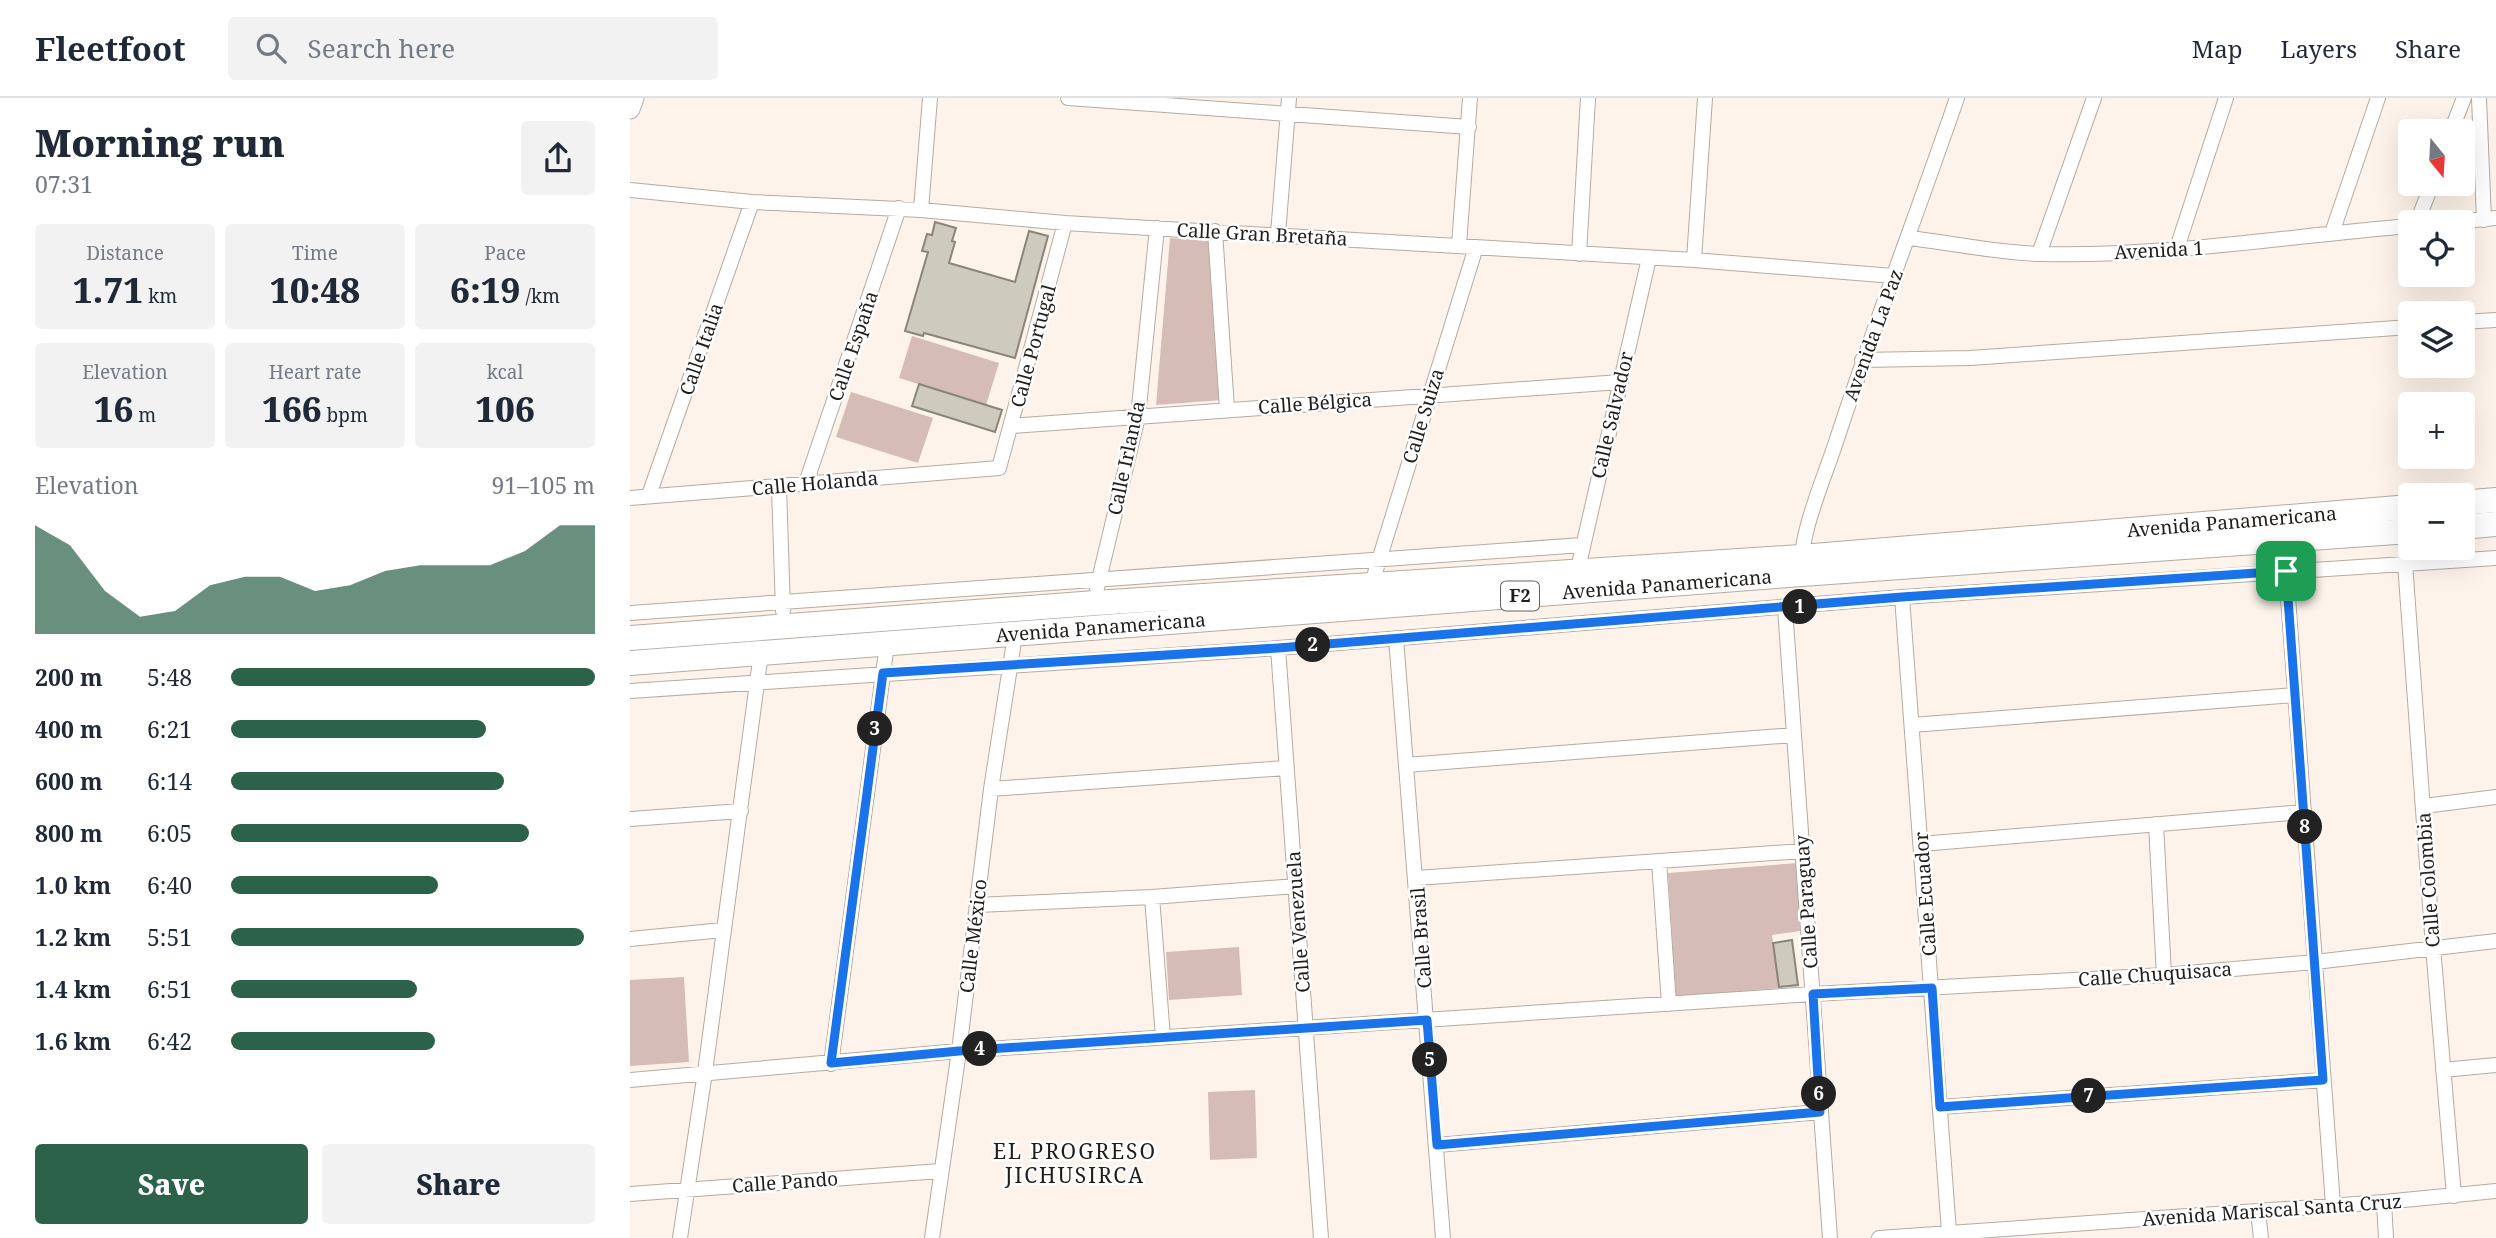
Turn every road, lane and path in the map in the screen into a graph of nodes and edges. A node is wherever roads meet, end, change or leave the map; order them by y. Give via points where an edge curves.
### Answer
1 (634, 98) edge
2 (930, 98) edge
3 (1068, 98) edge
4 (1289, 98) edge
5 (1470, 98) edge
6 (1588, 98) edge
7 (1705, 98) edge
8 (1957, 98) edge
9 (2094, 98) edge
10 (2226, 98) edge
11 (2378, 98) edge
12 (2464, 98) edge
13 (2479, 98) edge
14 (1168, 102) edge
15 (630, 109) edge
16 (1288, 114) junction
17 (2456, 119) edge
18 (1469, 127) junction
19 (630, 190) edge
20 (752, 202) junction
21 (899, 208) junction
22 (921, 210) junction
23 (2490, 219) edge
24 (1065, 223) junction
25 (2398, 227) edge
26 (1157, 228) junction
27 (1215, 231) junction
28 (2332, 233) junction
29 (1278, 234) junction
30 (1909, 238) junction
31 (1459, 245) junction
32 (1476, 247) junction
33 (2176, 251) junction
34 (1579, 254) junction
35 (2039, 254) junction
36 (1649, 258) junction
37 (1694, 260) junction
38 (1894, 276) junction
39 (2496, 320) edge
40 (2475, 321) edge
41 (2398, 328) edge
42 (1862, 360) junction
43 (1620, 382) junction
44 (1430, 394) junction
45 (1227, 409) junction
46 (1138, 417) junction
47 (1012, 426) junction
48 (999, 468) joint
49 (806, 484) junction
50 (779, 487) junction
51 (649, 495) junction
52 (630, 498) edge
53 (2496, 500) edge
54 (2475, 502) edge
55 (2398, 508) edge
56 (2496, 524) edge
57 (2475, 526) edge
58 (2398, 532) edge
59 (1582, 545) junction
60 (2496, 558) edge
61 (1379, 559) junction
62 (2405, 563) junction
63 (1802, 565) junction
64 (2286, 571) junction
65 (1577, 573) junction
66 (1371, 586) junction
67 (1097, 591) junction
68 (1902, 597) junction
69 (1785, 608) junction
70 (630, 613) edge
71 (783, 614) junction
72 (1015, 635) junction
73 (630, 638) edge
74 (1396, 638) junction
75 (887, 644) junction
76 (1278, 648) junction
77 (761, 653) junction
78 (630, 663) edge
79 (1010, 665) junction
80 (883, 673) junction
81 (757, 682) junction
82 (630, 691) edge
83 (2295, 695) junction
84 (1912, 725) junction
85 (1794, 735) junction
86 (1406, 765) junction
87 (1286, 768) junction
88 (991, 789) junction
89 (2496, 797) edge
90 (2424, 806) junction
91 (741, 811) junction
92 (2304, 812) junction
93 (630, 819) edge
94 (2156, 824) junction
95 (1921, 844) junction
96 (1803, 851) junction
97 (1659, 861) junction
98 (1416, 878) junction
99 (1296, 886) junction
100 (1152, 897) junction
101 (976, 905) junction
102 (723, 930) junction
103 (630, 939) edge
104 (2496, 941) edge
105 (2432, 947) junction
106 (2315, 962) junction
107 (2164, 975) junction
108 (1932, 988) junction
109 (1813, 994) junction
110 (1669, 1004) junction
111 (1427, 1020) junction
112 (1305, 1029) junction
113 (1164, 1037) junction
114 (959, 1051) junction
115 (831, 1063) junction
116 (2496, 1065) edge
117 (2443, 1070) junction
118 (705, 1073) junction
119 (630, 1080) edge
120 (2323, 1080) junction
121 (1940, 1107) junction
122 (1820, 1112) junction
123 (1437, 1145) junction
124 (940, 1171) junction
125 (686, 1189) junction
126 (2496, 1191) edge
127 (630, 1194) edge
128 (2454, 1196) junction
129 (2384, 1202) junction
130 (2333, 1205) junction
131 (2258, 1211) junction
132 (1949, 1232) junction
133 (680, 1238) edge
134 (932, 1238) edge
135 (1321, 1238) edge
136 (1443, 1238) edge
137 (1830, 1238) edge
138 (1879, 1238) edge
139 (2260, 1238) edge
140 (2386, 1238) edge

1 - 15 street
2 - 22 street
3 - 14 street
4 - 16 street
5 - 18 street
6 - 34 street
7 - 37 street
8 - 30 street, Avenida La Paz
9 - 35 street
10 - 33 street
11 - 28 street
12 - 17 street
13 - 23 street
14 - 16 street
16 - 18 street
16 - 29 street
18 - 31 street
19 - 20 street, Calle Gran Bretaña
20 - 21 street, Calle Gran Bretaña
20 - 51 street, Calle Italia
21 - 22 street, Calle Gran Bretaña
21 - 49 street, Calle España
22 - 24 street, Calle Gran Bretaña
24 - 26 street, Calle Gran Bretaña
24 - 47 street, Calle Portugal
25 - 28 street, Avenida 1
26 - 27 street, Calle Gran Bretaña
26 - 46 street, Calle Irlanda
27 - 29 street, Calle Gran Bretaña
27 - 45 street
28 - 33 street, Avenida 1
29 - 31 street, Calle Gran Bretaña
30 - 35 street, Avenida 1
30 - 38 street, Avenida La Paz
31 - 32 street, Calle Gran Bretaña
32 - 34 street, Calle Gran Bretaña
32 - 44 street, Calle Suiza
33 - 35 street, Avenida 1
34 - 36 street, Calle Gran Bretaña
36 - 37 street, Calle Gran Bretaña
36 - 43 street, Calle Salvador
37 - 38 street, Calle Gran Bretaña
38 - 42 street, Avenida La Paz
39 - 40 street
41 - 42 street via 1970,358
42 - 63 street, Avenida La Paz via 1811,518
43 - 44 street, Calle Bélgica
43 - 59 street, Calle Salvador
44 - 45 street, Calle Bélgica
44 - 61 street, Calle Suiza
45 - 46 street, Calle Bélgica
46 - 47 street, Calle Bélgica
46 - 67 street, Calle Irlanda
47 - 48 street, Calle Portugal
48 - 49 street, Calle Holanda
49 - 50 street, Calle Holanda
50 - 51 street, Calle Holanda
50 - 71 street
51 - 52 street, Calle Holanda
53 - 54 highway
55 - 63 highway, Avenida Panamericana / F2
56 - 57 highway
58 - 63 highway, Avenida Panamericana / F2
59 - 61 street
59 - 65 street, Calle Salvador
60 - 62 street, Avenida Panamericana
61 - 66 street, Calle Suiza
61 - 67 street
62 - 64 street, Avenida Panamericana
62 - 90 street, Calle Colombia
63 - 65 highway, Avenida Panamericana / F2
63 - 72 highway, Avenida Panamericana / F2
64 - 68 street, Avenida Panamericana
64 - 83 street
65 - 66 highway, Avenida Panamericana / F2
66 - 67 highway, Avenida Panamericana / F2
67 - 71 highway, Avenida Panamericana / F2
68 - 69 street, Avenida Panamericana
68 - 84 street, Calle Ecuador
69 - 74 street, Avenida Panamericana
69 - 85 street, Calle Paraguay
70 - 71 street
71 - 73 highway, Avenida Panamericana / F2
72 - 75 highway, Avenida Panamericana / F2
72 - 79 street, Calle México
74 - 76 street, Avenida Panamericana
74 - 86 street, Calle Brasil
75 - 77 highway, Avenida Panamericana / F2
75 - 80 street
76 - 79 street, Avenida Panamericana
76 - 87 street, Calle Venezuela
77 - 78 highway, Avenida Panamericana / F2
77 - 81 street
79 - 80 street, Avenida Panamericana
79 - 88 street, Calle México
80 - 81 street, Avenida Panamericana
80 - 115 street
81 - 82 street, Avenida Panamericana
81 - 91 street
83 - 84 street
83 - 92 street
84 - 95 street, Calle Ecuador
85 - 86 street
85 - 96 street, Calle Paraguay
86 - 98 street, Calle Brasil
87 - 88 street
87 - 99 street, Calle Venezuela
88 - 101 street, Calle México
89 - 90 street
90 - 105 street, Calle Colombia
91 - 93 street
91 - 102 street
92 - 94 street
92 - 106 street
94 - 95 street
94 - 107 street
95 - 108 street, Calle Ecuador
96 - 97 street
96 - 109 street, Calle Paraguay
97 - 98 street
97 - 110 street
98 - 111 street, Calle Brasil
99 - 100 street
99 - 112 street, Calle Venezuela
100 - 101 street
100 - 113 street
101 - 114 street, Calle México
102 - 103 street
102 - 118 street
104 - 105 street, Calle Chuquisaca
105 - 106 street, Calle Chuquisaca
105 - 117 street, Calle Colombia
106 - 107 street, Calle Chuquisaca
106 - 120 street
107 - 108 street, Calle Chuquisaca
108 - 109 street, Calle Chuquisaca
108 - 121 street, Calle Ecuador
109 - 110 street, Calle Chuquisaca
109 - 122 street, Calle Paraguay
110 - 111 street, Calle Chuquisaca
111 - 112 street, Calle Chuquisaca
111 - 123 street, Calle Brasil
112 - 113 street, Calle Chuquisaca
112 - 135 street, Calle Venezuela
113 - 114 street, Calle Chuquisaca
114 - 115 street, Calle Chuquisaca
114 - 124 street, Calle México
115 - 118 street, Calle Chuquisaca
116 - 117 street
117 - 128 street, Calle Colombia
118 - 119 street
118 - 125 street
120 - 121 street
120 - 130 street
121 - 132 street, Calle Ecuador
122 - 123 street
122 - 137 street, Calle Paraguay
123 - 136 street, Calle Brasil
124 - 125 street, Calle Pando
124 - 134 street, Calle México
125 - 127 street, Calle Pando
125 - 133 street
126 - 128 street, Avenida Mariscal Santa Cruz
128 - 129 street, Avenida Mariscal Santa Cruz
129 - 130 street, Avenida Mariscal Santa Cruz
129 - 140 street
130 - 131 street, Avenida Mariscal Santa Cruz
131 - 132 street, Avenida Mariscal Santa Cruz
131 - 139 street
132 - 138 street, Avenida Mariscal Santa Cruz

